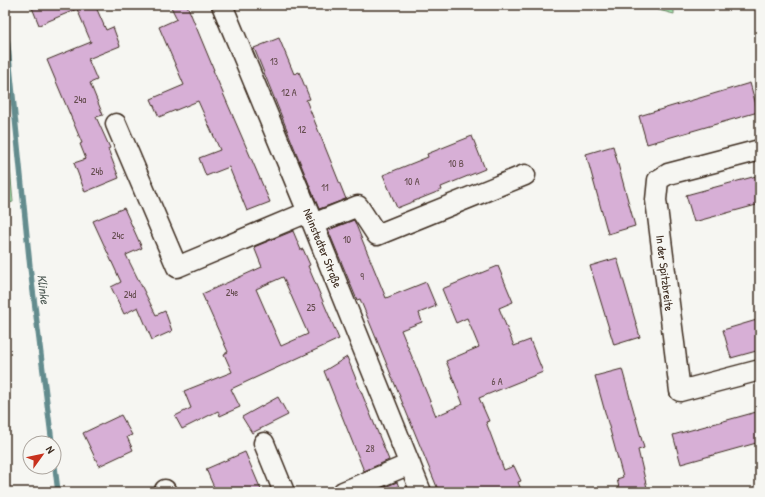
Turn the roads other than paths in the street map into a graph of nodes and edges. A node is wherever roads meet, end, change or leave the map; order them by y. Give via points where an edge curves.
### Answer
1 (222, 5) edge
2 (116, 124) dead end
3 (760, 150) edge
4 (525, 175) dead end
5 (310, 218) junction
6 (760, 370) edge
7 (264, 443) dead end
8 (410, 464) junction
9 (284, 492) edge
10 (343, 492) edge
11 (421, 492) edge

1 - 5 street, Neinstedter Straße
2 - 5 street via 177,267
3 - 6 street, In der Spitzbreite via 668,174 658,180 656,200 680,391
4 - 5 street via 377,235 358,206
5 - 8 street, Neinstedter Straße
7 - 9 street
8 - 10 street
8 - 11 street, Neinstedter Straße

